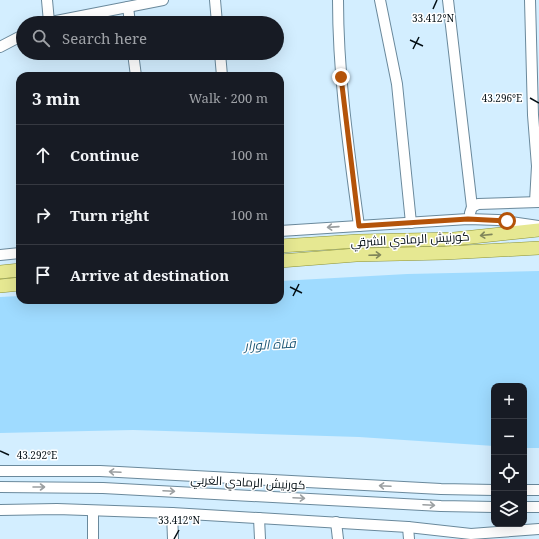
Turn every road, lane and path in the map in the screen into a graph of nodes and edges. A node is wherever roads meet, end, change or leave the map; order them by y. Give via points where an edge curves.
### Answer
1 (47, 0) edge
2 (163, 0) edge
3 (215, 0) edge
4 (338, 0) edge
5 (380, 0) edge
6 (448, 0) edge
7 (530, 0) edge
8 (128, 7) junction
9 (48, 16) edge
10 (80, 16) edge
11 (129, 16) edge
12 (216, 16) edge
13 (16, 39) edge
14 (0, 47) edge
15 (134, 60) edge
16 (221, 60) edge
17 (135, 72) edge
18 (222, 72) edge
19 (537, 202) edge
20 (472, 207) junction
21 (468, 219) junction
22 (411, 223) junction
23 (359, 226) junction
24 (539, 226) edge
25 (539, 230) edge
26 (284, 231) edge
27 (284, 246) edge
28 (539, 248) edge
29 (16, 253) edge
30 (0, 255) edge
31 (284, 261) edge
32 (16, 270) edge
33 (0, 272) edge
34 (16, 284) edge
35 (0, 286) edge
36 (0, 471) edge
37 (360, 485) junction
38 (0, 487) edge
39 (491, 490) edge
40 (527, 490) edge
41 (539, 490) edge
42 (359, 502) junction
43 (491, 507) edge
44 (527, 507) edge
45 (539, 507) edge
46 (0, 510) edge
47 (93, 511) junction
48 (172, 513) junction
49 (259, 518) junction
50 (336, 522) junction
51 (408, 526) junction
52 (539, 529) edge
53 (472, 537) edge
54 (93, 539) edge
55 (173, 539) edge
56 (260, 539) edge
57 (338, 539) edge
58 (409, 539) edge

1 - 9 street
2 - 8 street
3 - 12 street
4 - 23 street via 341,77
5 - 22 street via 397,84
6 - 20 street
7 - 19 street via 533,115 538,166
8 - 10 street
8 - 11 street
13 - 14 street
15 - 17 street
16 - 18 street
19 - 20 street via 485,203
20 - 21 street
21 - 22 street
21 - 24 street
22 - 23 street
23 -> 26 street
25 -> 27 main road, كورنيش الرمادي الشرقي via 454,239
31 -> 28 main road, كورنيش الرمادي الشرقي via 356,255
29 - 30 street
32 - 33 main road
34 - 35 main road
37 -> 36 street, كورنيش الرمادي الغربي via 100,471
39 -> 37 street, كورنيش الرمادي الغربي
37 - 42 street
38 -> 42 street, كورنيش الرمادي الغربي via 103,488
40 - 41 street
42 -> 43 street, كورنيش الرمادي الغربي
44 - 45 street
46 - 47 street
47 - 48 street
47 - 54 street
48 - 49 street
48 - 55 street
49 - 50 street
49 - 56 street
50 - 51 street
50 - 57 street
51 - 53 street
51 - 58 street
52 - 53 street

